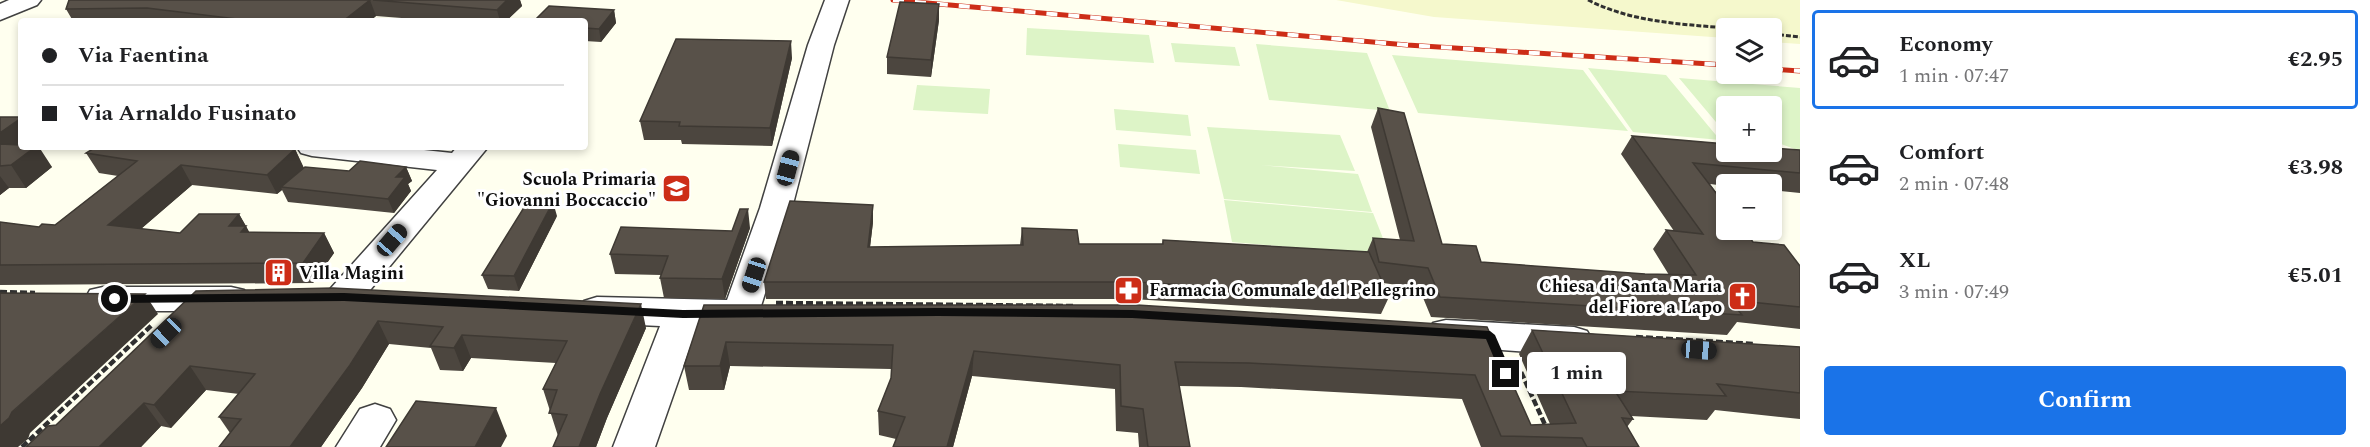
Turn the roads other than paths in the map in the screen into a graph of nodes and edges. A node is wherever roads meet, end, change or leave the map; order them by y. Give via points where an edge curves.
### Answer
1 (29, 0) edge
2 (837, 0) edge
3 (0, 13) edge
4 (370, 150) edge
5 (466, 155) edge
6 (264, 298) edge
7 (75, 299) edge
8 (200, 300) junction
9 (390, 300) edge
10 (564, 309) edge
11 (683, 314) junction
12 (159, 328) edge
13 (1418, 331) edge
14 (1614, 340) edge
15 (634, 447) edge

1 - 3 street
2 - 11 street via 776,208 755,308
4 - 5 street
5 - 9 street via 327,297
6 - 8 street
7 - 8 street
8 - 12 street
10 - 11 street
11 - 15 street
13 - 14 street via 1503,356

